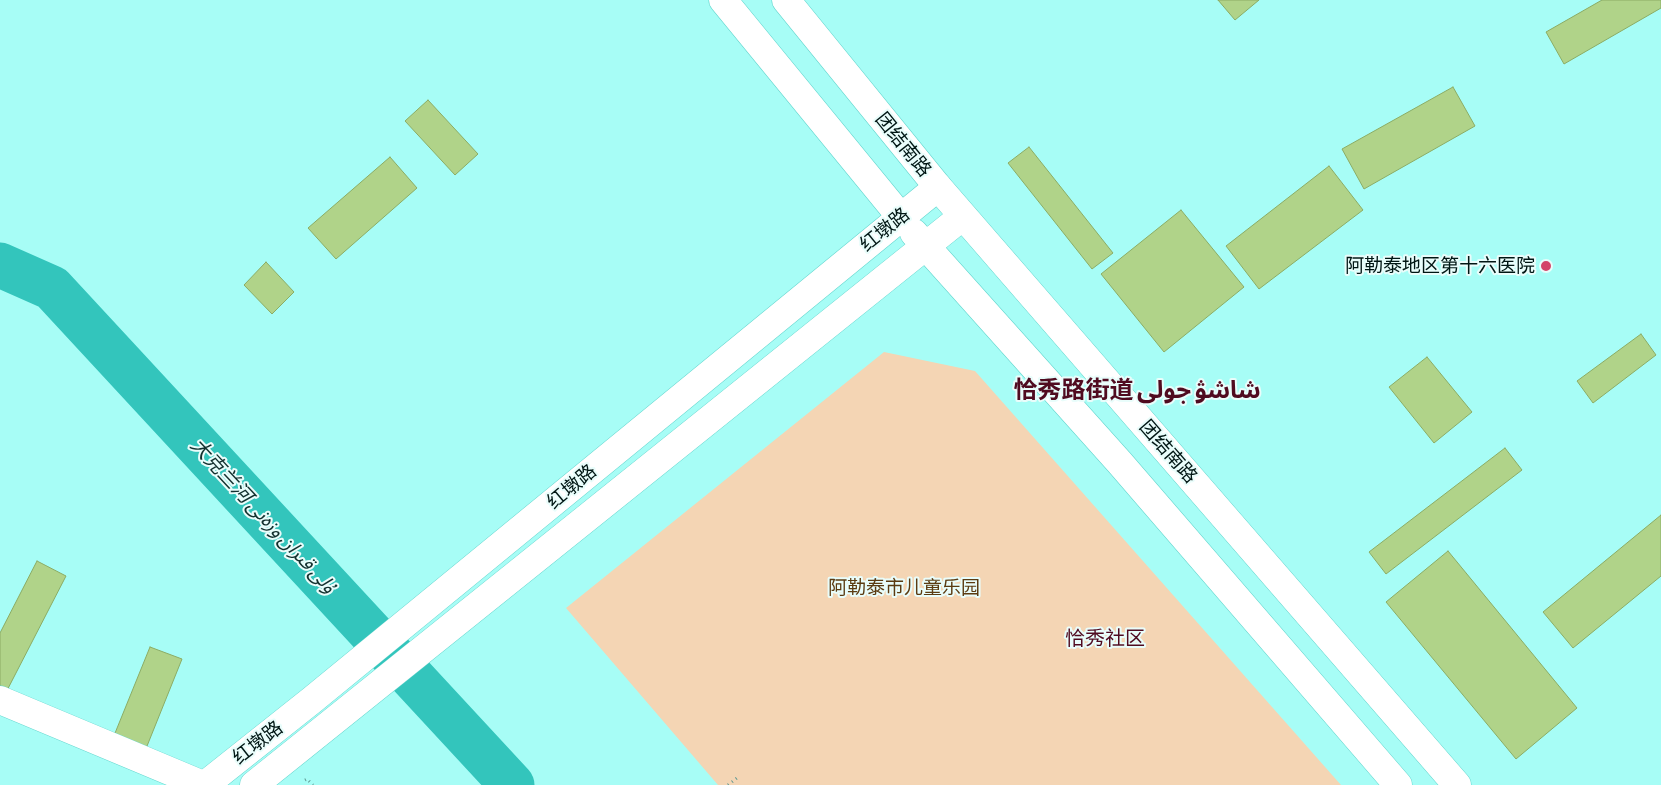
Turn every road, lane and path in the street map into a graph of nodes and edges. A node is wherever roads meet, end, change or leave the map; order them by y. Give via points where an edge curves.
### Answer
1 (722, 0) edge
2 (786, 0) edge
3 (938, 187) junction
4 (900, 216) junction
5 (962, 216) junction
6 (925, 247) junction
7 (0, 700) edge
8 (737, 778) dead end
9 (204, 785) edge
10 (254, 785) edge
11 (299, 785) edge
12 (313, 785) edge
13 (728, 785) edge
14 (1398, 785) edge
15 (1458, 785) edge

1 - 4 main road
2 - 3 main road, 团结南路
3 - 4 main road, 红墩路
3 - 5 main road, 团结南路
4 - 6 main road
4 - 9 main road, 红墩路 via 495,551
5 - 6 main road, 红墩路
5 - 15 main road, 团结南路
6 - 10 main road, 红墩路
6 - 14 main road via 1120,463
7 - 9 main road
8 - 13 path
11 - 12 path via 307,778

